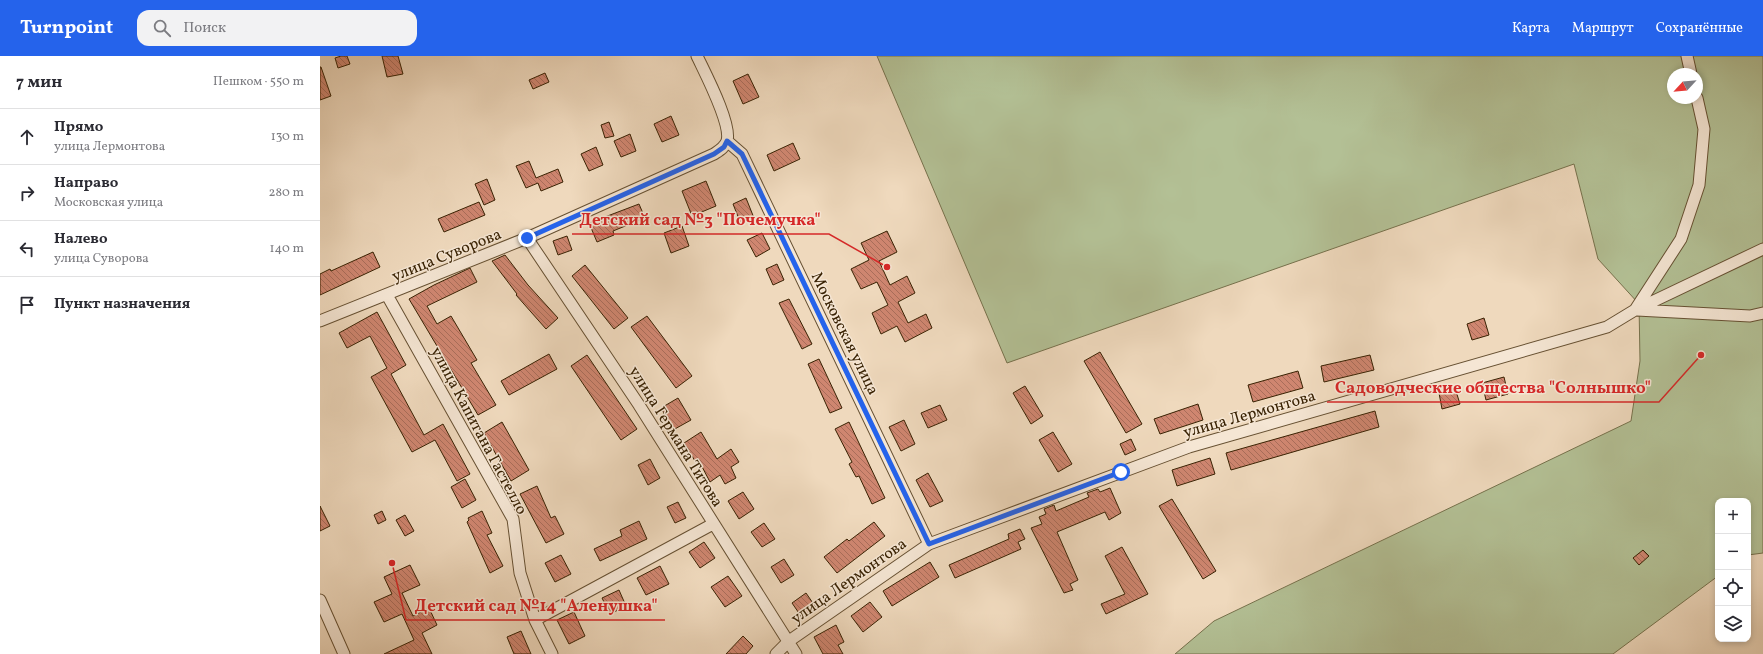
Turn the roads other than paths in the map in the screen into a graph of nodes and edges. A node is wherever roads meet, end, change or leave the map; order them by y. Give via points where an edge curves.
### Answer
1 (697, 56) edge
2 (1687, 56) edge
3 (1690, 68) edge
4 (1698, 104) edge
5 (727, 141) junction
6 (527, 238) junction
7 (1763, 249) edge
8 (387, 295) junction
9 (1635, 310) junction
10 (1763, 313) edge
11 (320, 321) edge
12 (713, 524) junction
13 (929, 544) junction
14 (320, 600) edge
15 (534, 620) junction
16 (789, 641) junction
17 (344, 654) edge
18 (552, 654) edge
19 (776, 654) edge
20 (796, 654) edge

1 - 5 street via 728,126
2 - 3 street
4 - 9 street, улица Лермонтова via 1704,129 1699,185 1681,239
5 - 6 street, улица Суворова via 724,147 714,154
5 - 13 street, Московская улица via 742,154
6 - 8 street, улица Суворова
6 - 12 street, улица Германа Титова via 639,405
7 - 9 street
8 - 11 street, улица Суворова
8 - 15 street, улица Капитана Гастелло via 513,519 520,573
9 - 10 street via 1750,316
9 - 13 street, улица Лермонтова via 1607,327 1189,447
12 - 15 street
12 - 16 street, улица Германа Титова
13 - 16 street, улица Лермонтова
14 - 17 street
15 - 18 street, улица Капитана Гастелло
16 - 19 street, улица Лермонтова
16 - 20 street, улица Германа Титова

